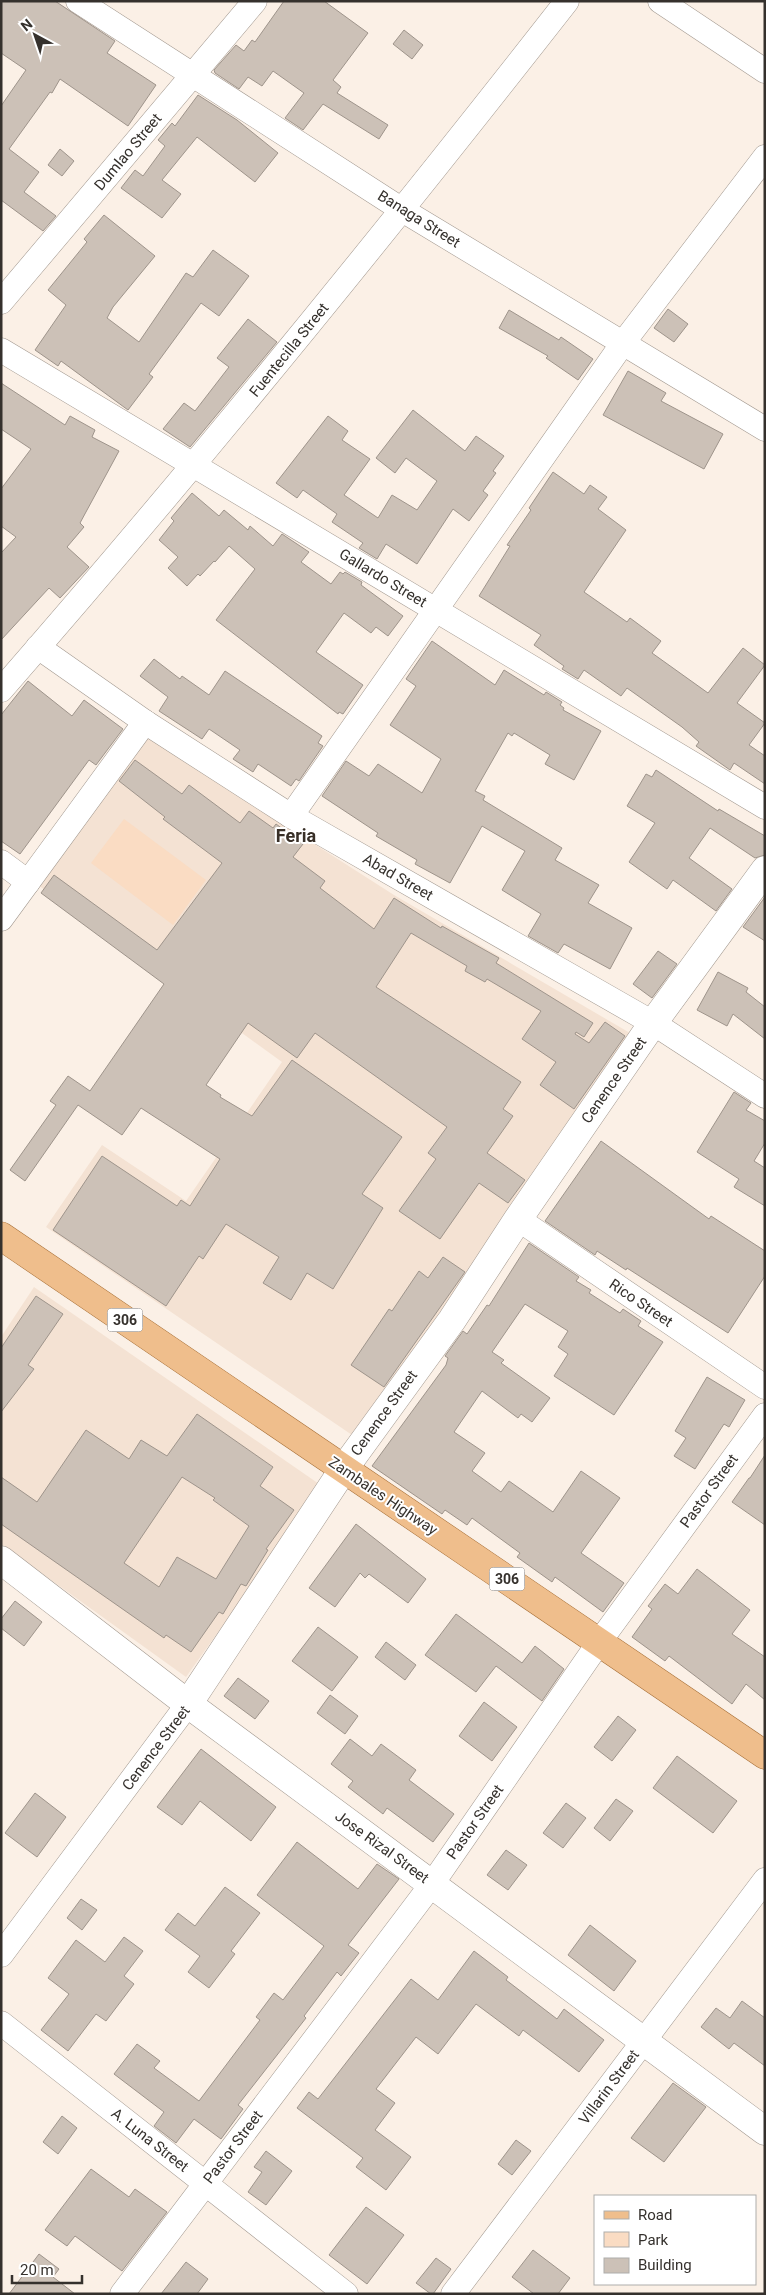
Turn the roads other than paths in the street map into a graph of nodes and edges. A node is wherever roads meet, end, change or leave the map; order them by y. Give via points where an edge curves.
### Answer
1 (78, 1) edge
2 (255, 1) edge
3 (567, 1) edge
4 (660, 1) edge
5 (765, 70) edge
6 (193, 75) junction
7 (765, 157) edge
8 (404, 211) junction
9 (1, 302) edge
10 (623, 343) junction
11 (1, 350) edge
12 (765, 429) edge
13 (193, 466) junction
14 (437, 610) junction
15 (38, 648) junction
16 (1, 690) edge
17 (145, 722) junction
18 (765, 807) edge
19 (291, 816) junction
20 (1, 862) edge
21 (765, 870) edge
22 (28, 882) junction
23 (1, 919) edge
24 (653, 1023) junction
25 (765, 1096) edge
26 (518, 1219) junction
27 (1, 1236) edge
28 (765, 1386) edge
29 (765, 1416) edge
30 (343, 1470) junction
31 (1, 1560) edge
32 (600, 1641) junction
33 (188, 1704) junction
34 (765, 1754) edge
35 (765, 1880) edge
36 (432, 1884) junction
37 (1, 1955) edge
38 (1, 2023) edge
39 (644, 2041) junction
40 (765, 2131) edge
41 (206, 2184) junction
42 (122, 2294) edge
43 (346, 2294) edge
44 (453, 2294) edge

1 - 6 street, Banaga Street
2 - 6 street, Dumlao Street
3 - 8 street, Fuentecilla Street
4 - 5 street
6 - 8 street, Banaga Street
6 - 9 street, Dumlao Street
7 - 10 street
8 - 10 street, Banaga Street
8 - 13 street, Fuentecilla Street
10 - 12 street, Banaga Street
10 - 14 street
11 - 13 street, Gallardo Street
13 - 14 street, Gallardo Street
13 - 15 street, Fuentecilla Street
14 - 18 street, Gallardo Street
14 - 19 street
15 - 16 street, Fuentecilla Street
15 - 17 street, Abad Street
17 - 19 street, Abad Street
17 - 22 street
19 - 24 street, Abad Street
20 - 22 street
21 - 24 street, Cenence Street
22 - 23 street
24 - 25 street, Abad Street
24 - 26 street, Cenence Street
26 - 28 street, Rico Street
26 - 30 street, Cenence Street via 452,1320
27 - 30 main road, Zambales Highway / 306
29 - 32 street, Pastor Street
30 - 32 main road, Zambales Highway / 306
30 - 33 street, Cenence Street
31 - 33 street, Jose Rizal Street
32 - 34 main road, Zambales Highway / 306
32 - 36 street, Pastor Street
33 - 36 street, Jose Rizal Street
33 - 37 street, Cenence Street
35 - 39 street, Villarin Street
36 - 39 street, Jose Rizal Street
36 - 41 street, Pastor Street
38 - 41 street, A. Luna Street
39 - 40 street, Jose Rizal Street
39 - 44 street, Villarin Street
41 - 42 street, Pastor Street
41 - 43 street, A. Luna Street

